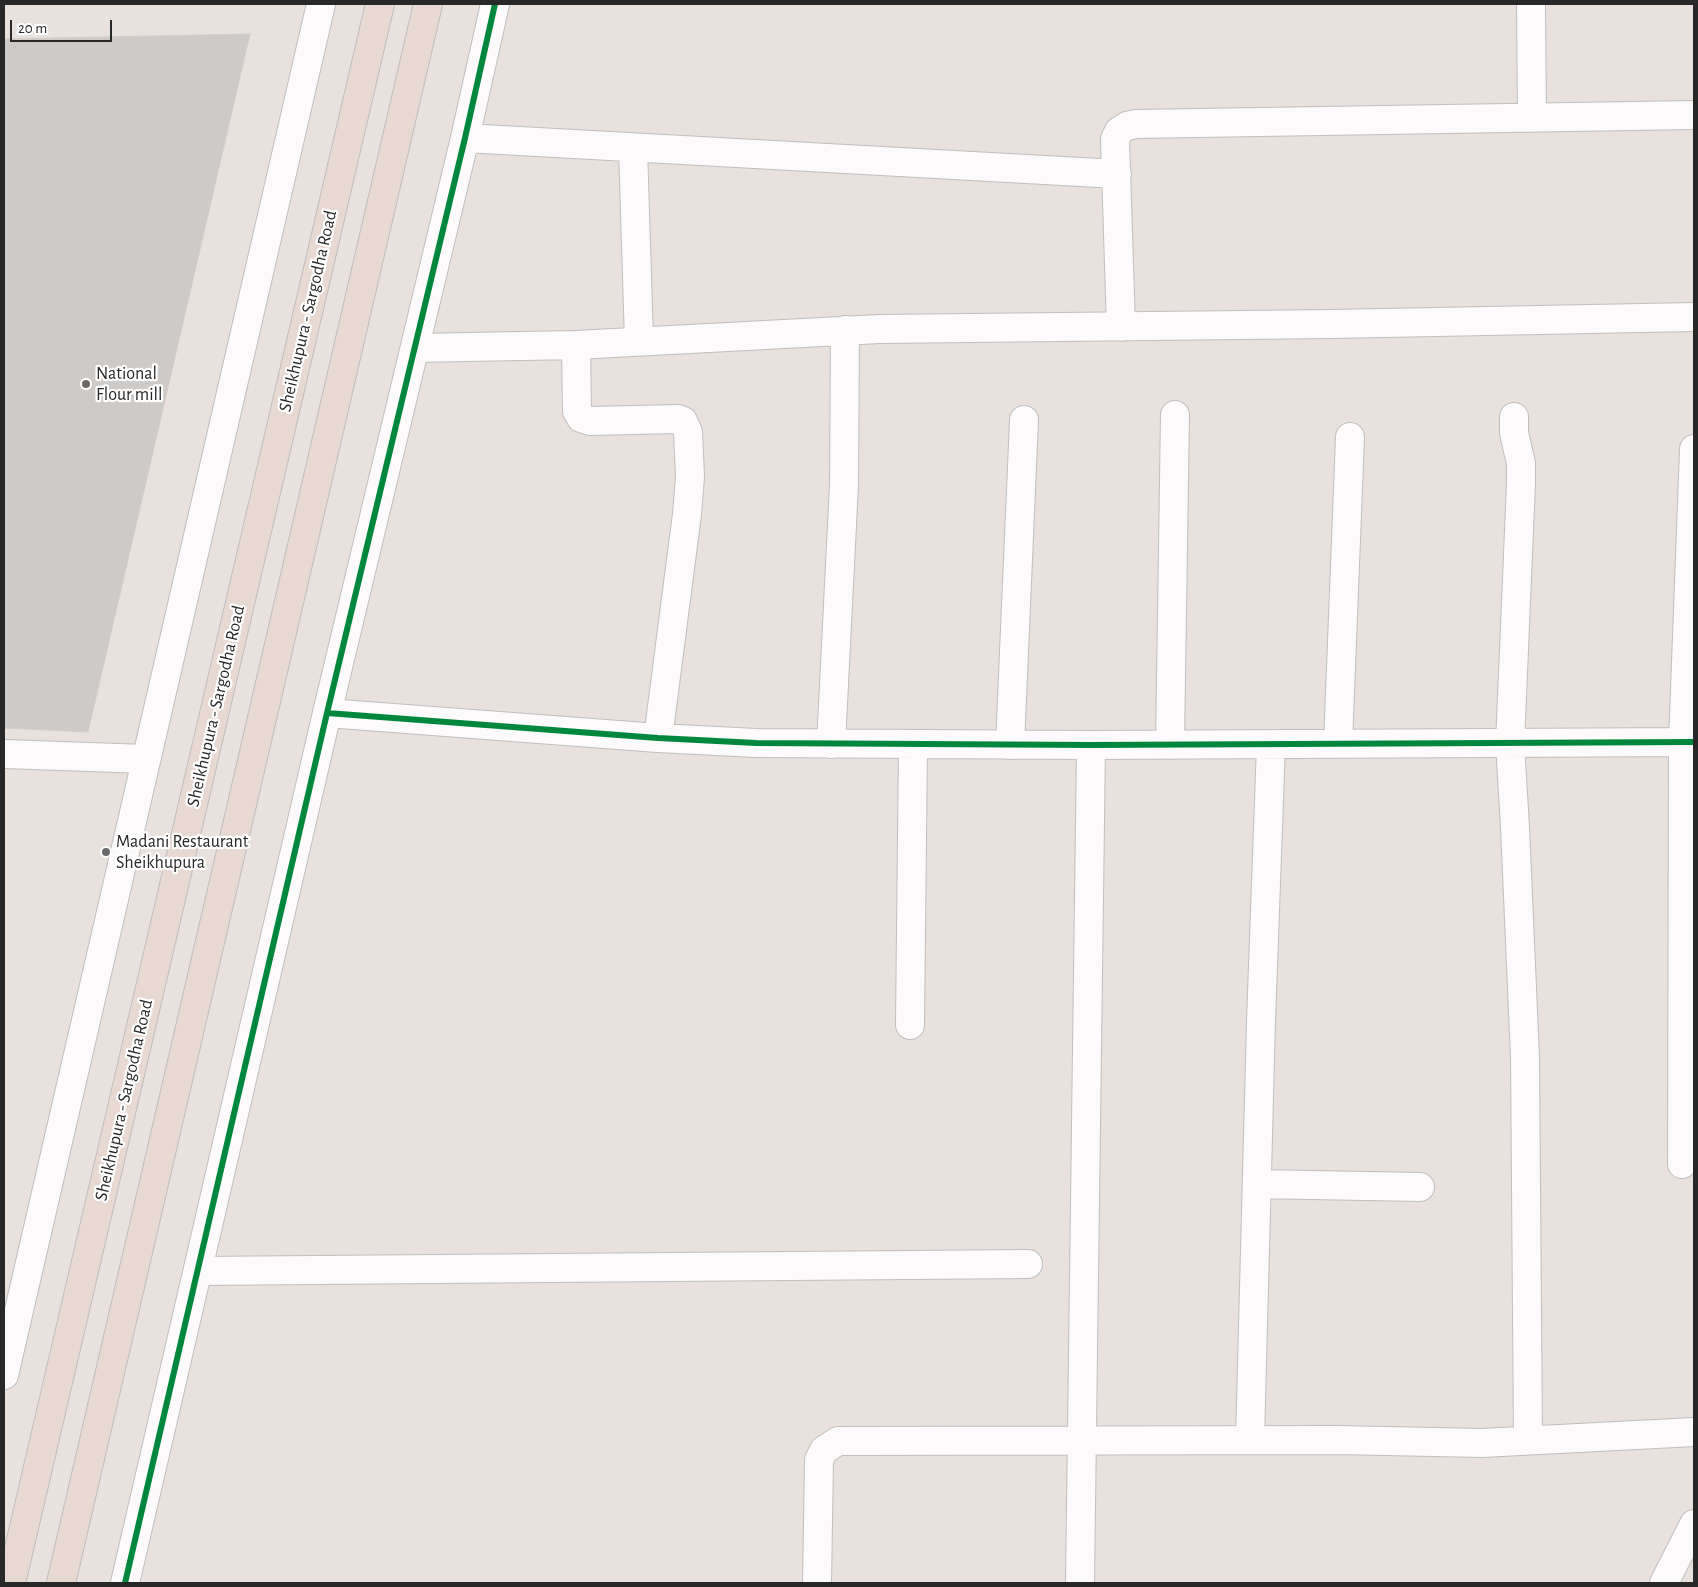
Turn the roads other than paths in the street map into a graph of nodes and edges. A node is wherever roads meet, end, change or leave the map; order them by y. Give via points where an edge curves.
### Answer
1 (321, 4) edge
2 (380, 4) edge
3 (428, 4) edge
4 (495, 4) edge
5 (1531, 4) edge
6 (1694, 115) edge
7 (1532, 118) junction
8 (465, 138) junction
9 (633, 148) junction
10 (1117, 174) junction
11 (1694, 317) edge
12 (1121, 326) junction
13 (845, 330) junction
14 (639, 341) junction
15 (576, 345) junction
16 (415, 348) junction
17 (1175, 415) dead end
18 (1514, 417) dead end
19 (1024, 420) dead end
20 (1350, 437) dead end
21 (1694, 449) edge
22 (327, 713) junction
23 (658, 738) junction
24 (1688, 742) edge
25 (831, 744) junction
26 (913, 744) junction
27 (1271, 744) junction
28 (1338, 744) junction
29 (1510, 744) junction
30 (1010, 745) junction
31 (1170, 745) junction
32 (1091, 746) junction
33 (4, 754) edge
34 (146, 759) junction
35 (910, 1025) dead end
36 (1682, 1164) dead end
37 (1257, 1184) junction
38 (1420, 1187) dead end
39 (1028, 1264) dead end
40 (198, 1271) junction
41 (4, 1375) edge
42 (1694, 1432) edge
43 (1250, 1440) junction
44 (1528, 1440) junction
45 (1082, 1441) junction
46 (1694, 1524) edge
47 (11, 1583) edge
48 (61, 1583) edge
49 (125, 1583) edge
50 (817, 1583) edge
51 (1080, 1583) edge
52 (1664, 1583) edge

1 - 34 street
2 - 47 highway, Sheikhupura - Sargodha Road
3 - 48 highway
4 - 8 street
5 - 7 street
6 - 7 street
7 - 10 street via 1136,124 1123,128 1116,135
8 - 9 street
8 - 16 street
9 - 10 street
9 - 14 street
10 - 12 street
11 - 12 street
12 - 13 street
13 - 14 street
13 - 25 street via 844,486
14 - 15 street
15 - 16 street
15 - 23 street via 577,411 581,418 678,418 688,432 690,477 687,514
16 - 22 street
17 - 31 street
18 - 29 street via 1521,483
19 - 30 street
20 - 28 street
21 - 24 street
22 - 23 street
22 - 40 street
23 - 25 street
24 - 29 street
24 - 36 street
25 - 26 street
26 - 30 street
26 - 35 street
27 - 28 street
27 - 31 street
27 - 37 street
28 - 29 street
29 - 44 street via 1524,1057
30 - 32 street
31 - 32 street
32 - 45 street
33 - 34 street
34 - 41 street
37 - 38 street
37 - 43 street
39 - 40 street
40 - 49 street
42 - 44 street
43 - 44 street
43 - 45 street
45 - 50 street via 857,1440 838,1441 828,1446 819,1460
45 - 51 street
46 - 52 street

